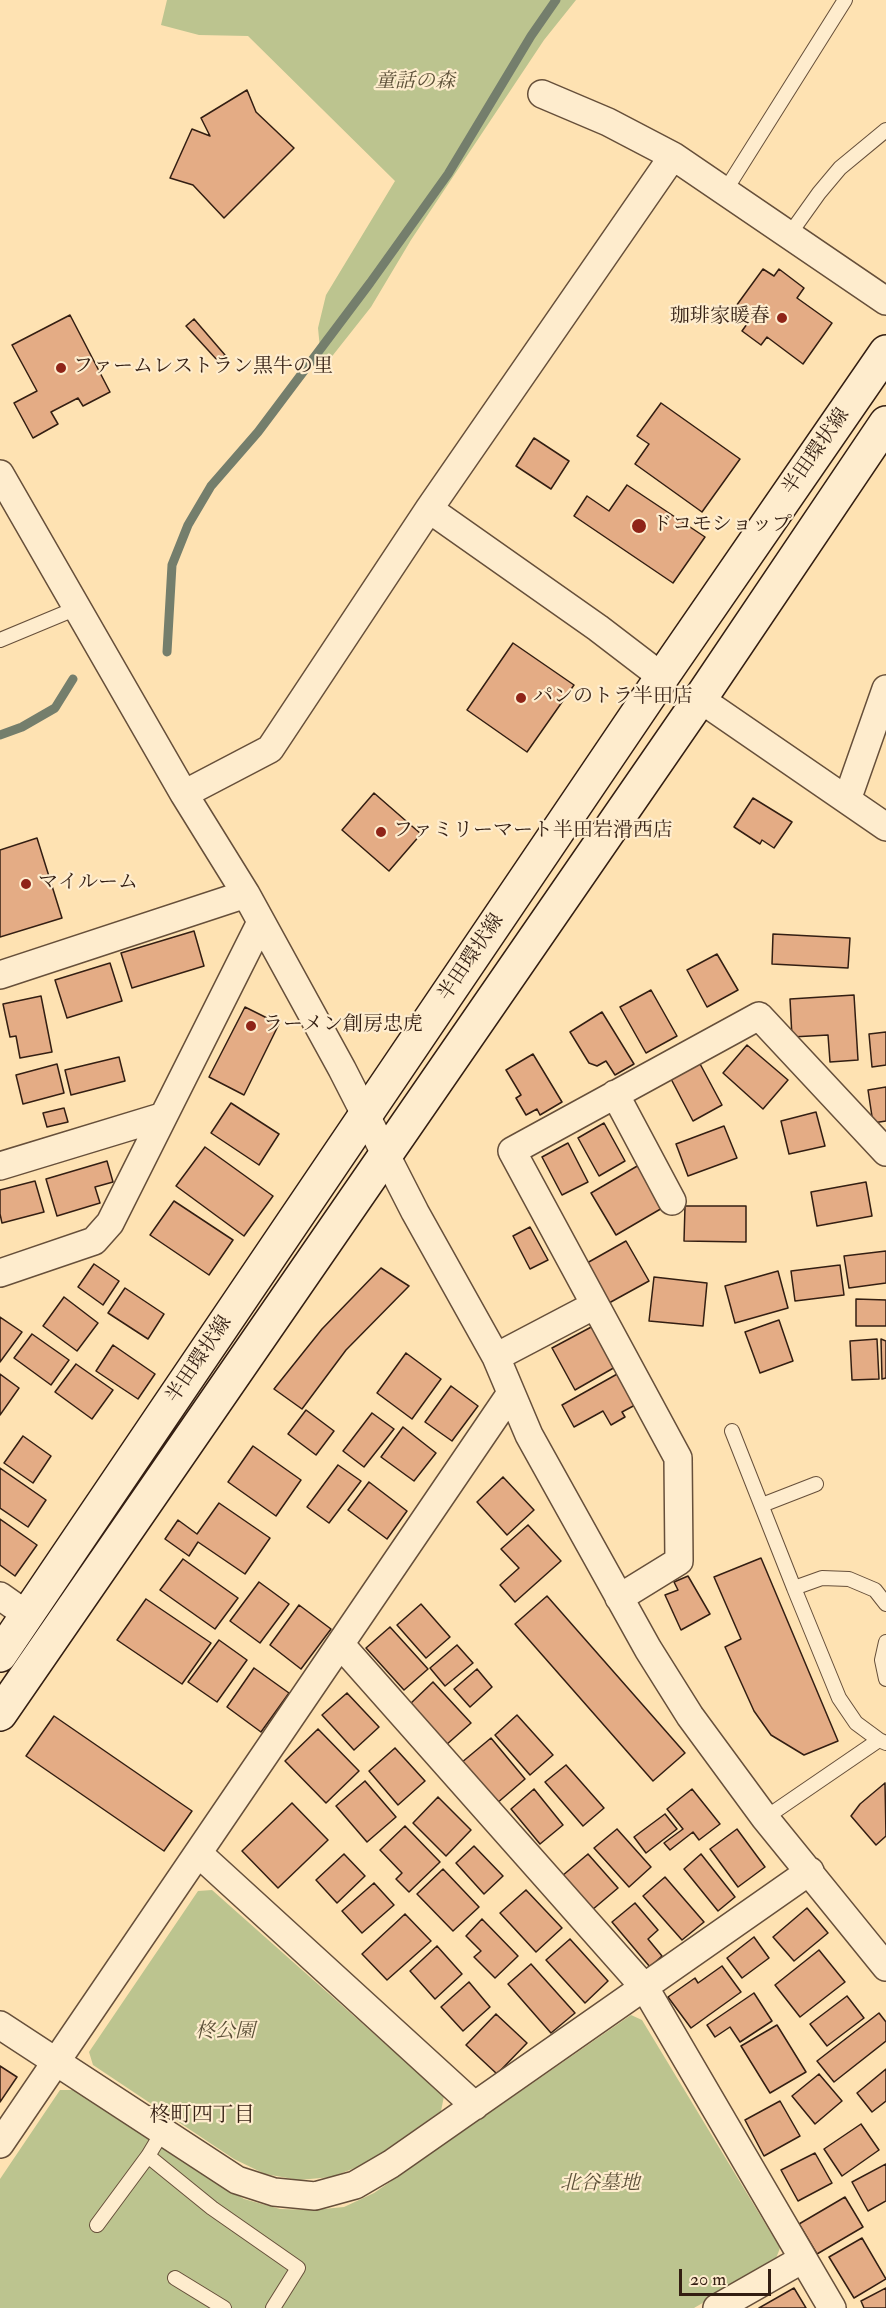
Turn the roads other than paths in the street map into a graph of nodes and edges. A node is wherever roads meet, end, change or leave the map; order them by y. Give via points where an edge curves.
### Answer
1 (845, 0) edge
2 (542, 94) dead end
3 (886, 130) edge
4 (673, 156) junction
5 (724, 191) junction
6 (789, 236) junction
7 (886, 301) edge
8 (886, 352) edge
9 (886, 423) edge
10 (0, 474) edge
11 (429, 509) junction
12 (77, 608) junction
13 (0, 640) edge
14 (662, 677) junction
15 (886, 689) edge
16 (700, 699) junction
17 (184, 794) junction
18 (847, 800) junction
19 (886, 827) edge
20 (246, 894) junction
21 (261, 922) junction
22 (0, 975) edge
23 (615, 1094) junction
24 (366, 1115) junction
25 (161, 1117) junction
26 (886, 1152) edge
27 (386, 1153) junction
28 (0, 1166) edge
29 (672, 1201) dead end
30 (0, 1273) edge
31 (595, 1305) junction
32 (496, 1357) junction
33 (511, 1393) junction
34 (732, 1431) dead end
35 (816, 1484) dead end
36 (762, 1505) junction
37 (795, 1588) junction
38 (0, 1596) edge
39 (619, 1598) junction
40 (886, 1604) edge
41 (27, 1615) junction
42 (886, 1642) edge
43 (341, 1645) junction
44 (0, 1655) edge
45 (886, 1678) edge
46 (0, 1714) edge
47 (882, 1742) edge
48 (765, 1818) junction
49 (198, 1854) junction
50 (810, 1871) junction
51 (886, 1966) edge
52 (645, 1988) junction
53 (0, 2025) edge
54 (56, 2062) junction
55 (475, 2106) junction
56 (163, 2131) junction
57 (0, 2144) edge
58 (148, 2156) junction
59 (97, 2225) dead end
60 (803, 2259) junction
61 (175, 2278) dead end
62 (216, 2306) edge
63 (273, 2308) edge
64 (717, 2308) edge
65 (832, 2308) edge

1 - 5 lane
2 - 4 street via 609,122
3 - 6 lane via 840,168
4 - 5 street
4 - 11 street
5 - 6 street
6 - 7 street
8 - 14 main road, 半田環状線
9 - 16 main road, 半田環状線
10 - 12 street
11 - 14 street
11 - 17 street via 270,749
12 - 13 lane
12 - 17 street
14 - 24 main road, 半田環状線
15 - 18 street
16 - 18 street
16 - 27 main road, 半田環状線
17 - 20 street
18 - 19 street
20 - 21 street
20 - 22 street
21 - 24 street
21 - 25 street
23 - 26 street via 759,1016
23 - 29 street
23 - 31 street via 512,1150
24 - 27 street
24 - 41 main road, 半田環状線
25 - 28 street
25 - 30 street via 110,1222 94,1241
27 - 32 street
27 - 46 main road, 半田環状線
31 - 32 street
31 - 39 street via 678,1458 679,1561
32 - 33 street
33 - 39 street via 529,1435
33 - 43 street
34 - 36 lane
35 - 36 lane
36 - 37 lane
37 - 40 lane via 822,1578 849,1579 875,1590
37 - 47 lane via 839,1698 856,1723
38 - 41 street
39 - 48 street via 690,1716
41 - 44 main road, 半田環状線
42 - 45 lane via 882,1660
43 - 49 street
43 - 52 street
47 - 48 lane
48 - 50 street
49 - 54 street
49 - 55 street
50 - 51 street
50 - 52 street
52 - 55 street
52 - 60 street
53 - 54 street
54 - 56 street
54 - 57 street
55 - 56 street via 355,2185 315,2196 274,2192 237,2180
56 - 58 lane
58 - 59 lane
58 - 63 lane via 298,2268
60 - 64 street
60 - 65 street
61 - 62 lane

